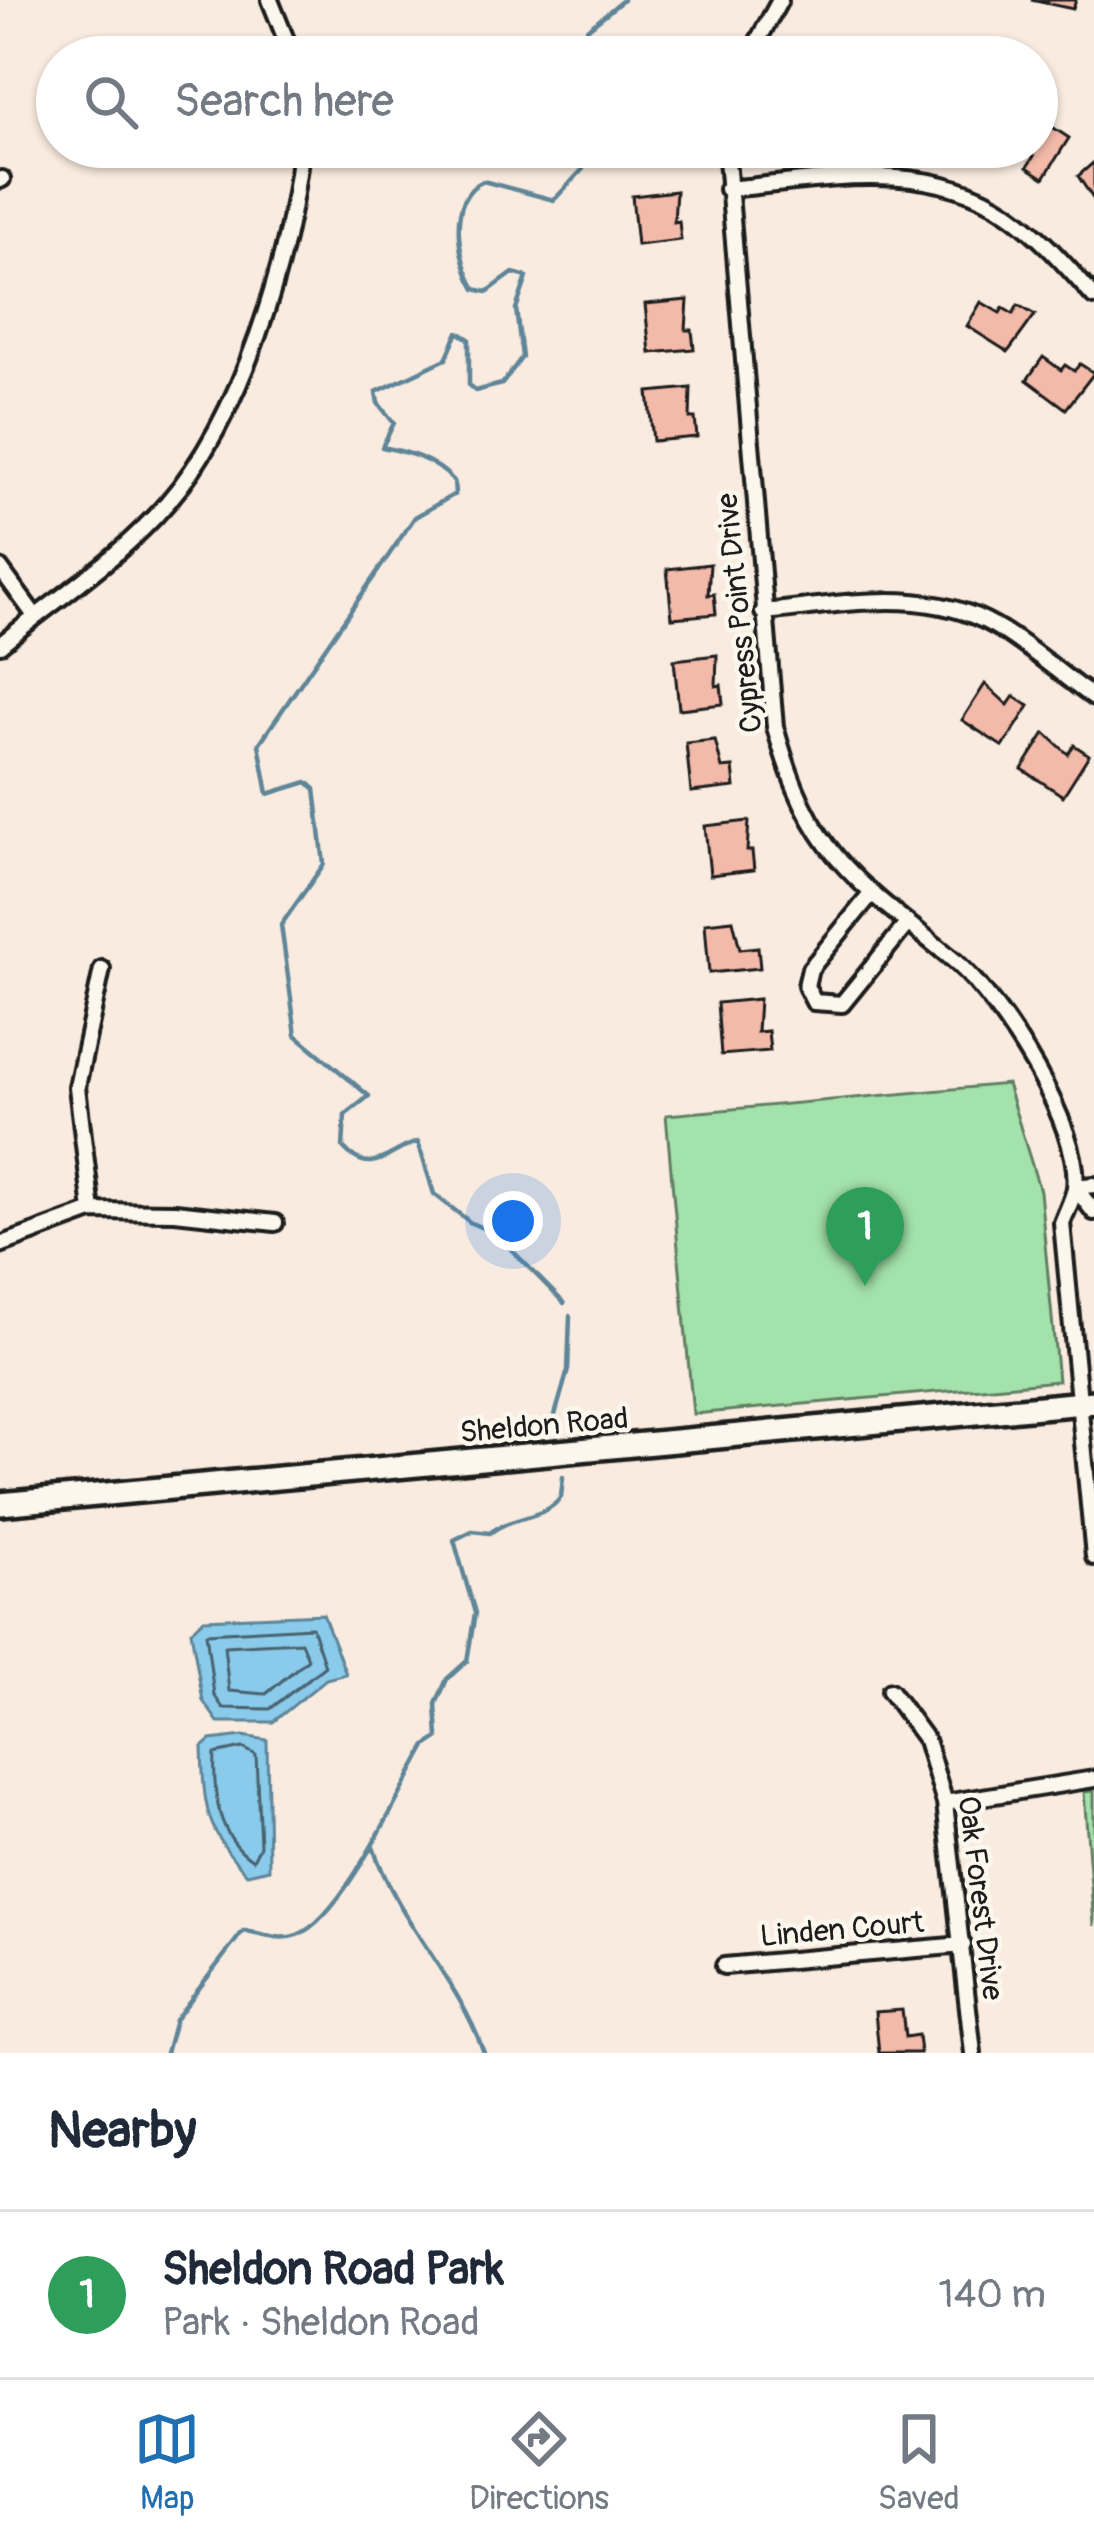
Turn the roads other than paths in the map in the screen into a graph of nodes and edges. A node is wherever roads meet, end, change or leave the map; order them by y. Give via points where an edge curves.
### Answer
1 (270, 0) edge
2 (780, 0) edge
3 (285, 36) edge
4 (760, 36) edge
5 (297, 168) edge
6 (726, 168) edge
7 (727, 189) junction
8 (1094, 297) edge
9 (0, 568) edge
10 (763, 612) junction
11 (35, 616) junction
12 (0, 645) edge
13 (1094, 698) edge
14 (872, 893) junction
15 (907, 924) junction
16 (102, 969) dead end
17 (1094, 1185) edge
18 (1075, 1187) junction
19 (92, 1210) junction
20 (1094, 1212) edge
21 (274, 1223) dead end
22 (0, 1245) edge
23 (1087, 1403) edge
24 (0, 1504) edge
25 (1094, 1557) edge
26 (890, 1691) dead end
27 (1094, 1779) edge
28 (945, 1803) junction
29 (963, 1945) junction
30 (724, 1966) dead end
31 (973, 2053) edge

1 - 3 street
2 - 4 street
5 - 11 street via 273,281 202,454 137,533
6 - 7 street, Cypress Point Drive
7 - 8 street via 890,176 963,191 1028,228
7 - 10 street, Cypress Point Drive
9 - 11 street
10 - 13 street via 938,604 992,624
10 - 14 street, Cypress Point Drive via 775,728 792,781 826,844
11 - 12 street
14 - 15 street, Cypress Point Drive
14 - 15 street via 806,976 814,1002 842,1004
15 - 18 street, Cypress Point Drive via 960,966 1034,1062 1071,1154
16 - 19 street via 77,1087
17 - 18 street
18 - 20 street, Cypress Point Drive
18 - 23 street, Cypress Point Drive via 1062,1223
19 - 21 street
19 - 22 street
23 - 24 main road, Sheldon Road
23 - 25 street, Cypress Point Drive
26 - 28 street, Oak Forest Drive via 926,1740
27 - 28 street
28 - 29 street, Oak Forest Drive
29 - 30 street, Linden Court
29 - 31 street, Oak Forest Drive

